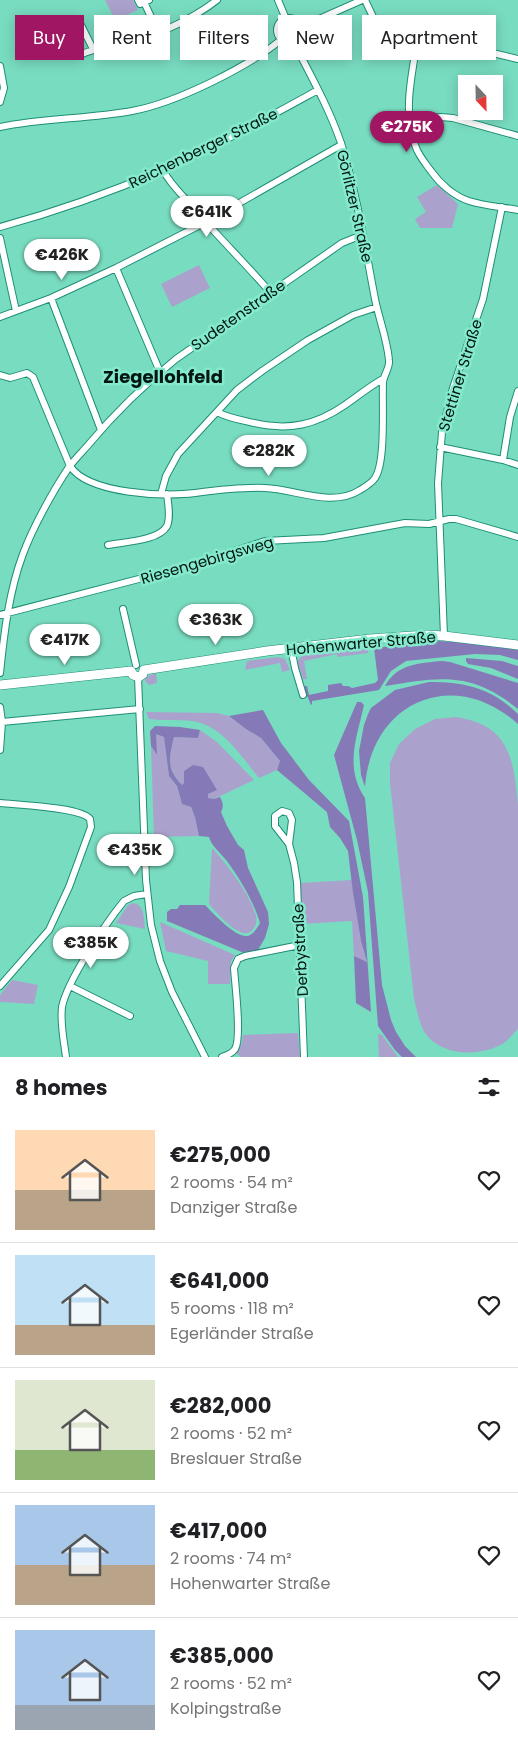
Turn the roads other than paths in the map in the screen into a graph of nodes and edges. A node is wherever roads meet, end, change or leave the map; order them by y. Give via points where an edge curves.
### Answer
1 (217, 0) edge
2 (278, 0) edge
3 (363, 0) edge
4 (143, 1) edge
5 (150, 15) edge
6 (284, 15) edge
7 (329, 15) edge
8 (372, 15) edge
9 (170, 26) edge
10 (278, 42) edge
11 (496, 54) edge
12 (518, 59) edge
13 (303, 60) edge
14 (415, 60) edge
15 (0, 66) edge
16 (318, 90) junction
17 (0, 102) edge
18 (410, 120) junction
19 (0, 127) edge
20 (518, 136) edge
21 (341, 145) junction
22 (162, 170) junction
23 (502, 207) junction
24 (518, 210) edge
25 (206, 222) junction
26 (0, 227) edge
27 (362, 235) junction
28 (0, 238) edge
29 (116, 268) junction
30 (270, 292) junction
31 (51, 298) junction
32 (376, 307) junction
33 (16, 311) junction
34 (0, 317) edge
35 (160, 372) junction
36 (0, 376) edge
37 (384, 378) junction
38 (518, 391) edge
39 (217, 412) junction
40 (101, 430) junction
41 (440, 447) junction
42 (503, 460) junction
43 (518, 465) edge
44 (70, 466) junction
45 (164, 494) junction
46 (439, 521) junction
47 (518, 537) edge
48 (108, 545) dead end
49 (122, 609) dead end
50 (8, 613) junction
51 (0, 615) edge
52 (444, 636) junction
53 (518, 645) edge
54 (291, 648) junction
55 (137, 671) junction
56 (0, 673) edge
57 (0, 684) edge
58 (303, 695) dead end
59 (0, 707) edge
60 (140, 709) junction
61 (2, 722) junction
62 (1, 732) edge
63 (0, 750) edge
64 (0, 803) edge
65 (288, 844) junction
66 (147, 894) junction
67 (300, 945) junction
68 (0, 986) edge
69 (70, 986) junction
70 (130, 1016) dead end
71 (66, 1057) edge
72 (205, 1057) edge
73 (222, 1057) edge
74 (304, 1057) edge

1 - 9 street
2 - 6 street
3 - 7 street
3 - 8 street
4 - 5 street
10 - 19 street via 227,74 153,106 124,113
11 - 12 street
13 - 16 street, Görlitzer Straße
14 - 18 street
15 - 17 street via 4,83
16 - 21 street, Görlitzer Straße
16 - 22 street, Reichenberger Straße
18 - 20 street via 454,118
18 - 23 street via 419,154 446,187 469,201
21 - 25 street
21 - 27 street, Görlitzer Straße
22 - 25 street
22 - 26 street, Reichenberger Straße via 95,197
23 - 24 street
23 - 41 street, Stettiner Straße via 483,299 453,388
25 - 29 street
25 - 30 street
27 - 30 street, Sudetenstraße via 342,243
27 - 32 street, Görlitzer Straße
28 - 33 street
29 - 31 street
29 - 35 street
30 - 35 street, Sudetenstraße
31 - 33 street
31 - 40 street
32 - 37 street, Görlitzer Straße via 389,359
32 - 39 street via 353,315 291,351 237,390
33 - 34 street
35 - 40 street, Sudetenstraße
36 - 44 street via 10,378 28,374 33,377
37 - 39 street via 334,412 298,426 262,425
37 - 45 street, Görlitzer Straße via 380,466 374,480 354,494 320,496 259,488
38 - 42 street
39 - 45 street via 178,454 166,476
40 - 44 street, Sudetenstraße
41 - 42 street
41 - 46 street, Stettiner Straße
42 - 43 street
44 - 45 street, Görlitzer Straße via 90,482 136,492
44 - 50 street, Sudetenstraße via 26,547
45 - 48 street via 168,519 163,530 148,538
46 - 47 street, Riesengebirgsweg via 456,519
46 - 50 street, Riesengebirgsweg via 406,523 324,538 264,541 185,567
46 - 52 street, Stettiner Straße
49 - 55 street
50 - 51 street, Riesengebirgsweg
50 - 56 street, Sudetenstraße
52 - 53 street, Hohenwarter Straße
52 - 54 street, Hohenwarter Straße via 366,639
54 - 55 street, Hohenwarter Straße
54 - 58 street
55 - 57 street, Hohenwarter Straße
55 - 60 street
59 - 61 street
60 - 61 street
60 - 66 street
61 - 62 street
62 - 63 street
64 - 68 street via 84,814 90,822 69,888 49,930
65 - 65 street, Derbystraße via 292,818 282,811 275,816 275,824
65 - 67 street, Derbystraße via 296,876
66 - 69 street via 124,901
66 - 72 street via 153,932 166,978
67 - 73 street via 245,956 236,962 237,1044 232,1052
67 - 74 street, Derbystraße
69 - 70 street
69 - 71 street via 62,1014

